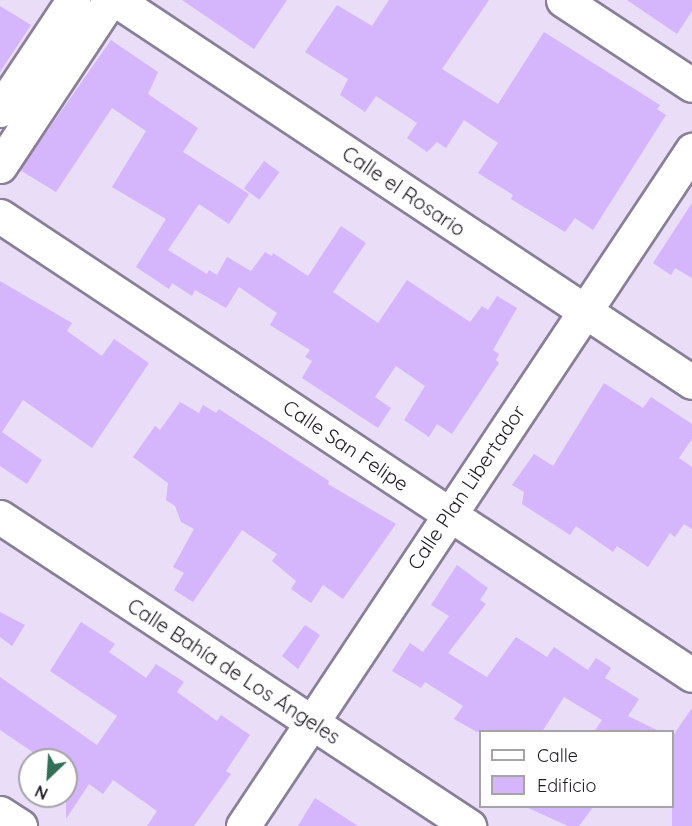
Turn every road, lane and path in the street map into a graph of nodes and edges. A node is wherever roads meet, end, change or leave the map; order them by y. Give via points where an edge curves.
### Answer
1 (73, 0) edge
2 (110, 0) edge
3 (116, 0) edge
4 (563, 0) edge
5 (692, 85) edge
6 (0, 110) edge
7 (692, 150) edge
8 (0, 166) edge
9 (0, 216) edge
10 (584, 311) junction
11 (692, 382) edge
12 (448, 513) junction
13 (0, 517) edge
14 (692, 675) edge
15 (311, 722) junction
16 (0, 813) edge
17 (20, 826) edge
18 (243, 826) edge
19 (469, 826) edge

1 - 6 street
2 - 8 street
3 - 10 street, Calle el Rosario
4 - 5 street
7 - 10 street, Calle Plan Libertador
9 - 12 street, Calle San Felipe
10 - 11 street, Calle el Rosario
10 - 12 street, Calle Plan Libertador
12 - 14 street, Calle San Felipe
12 - 15 street, Calle Plan Libertador
13 - 15 street, Calle Bahía de Los Ángeles
15 - 18 street, Calle Plan Libertador
15 - 19 street, Calle Bahía de Los Ángeles
16 - 17 street

